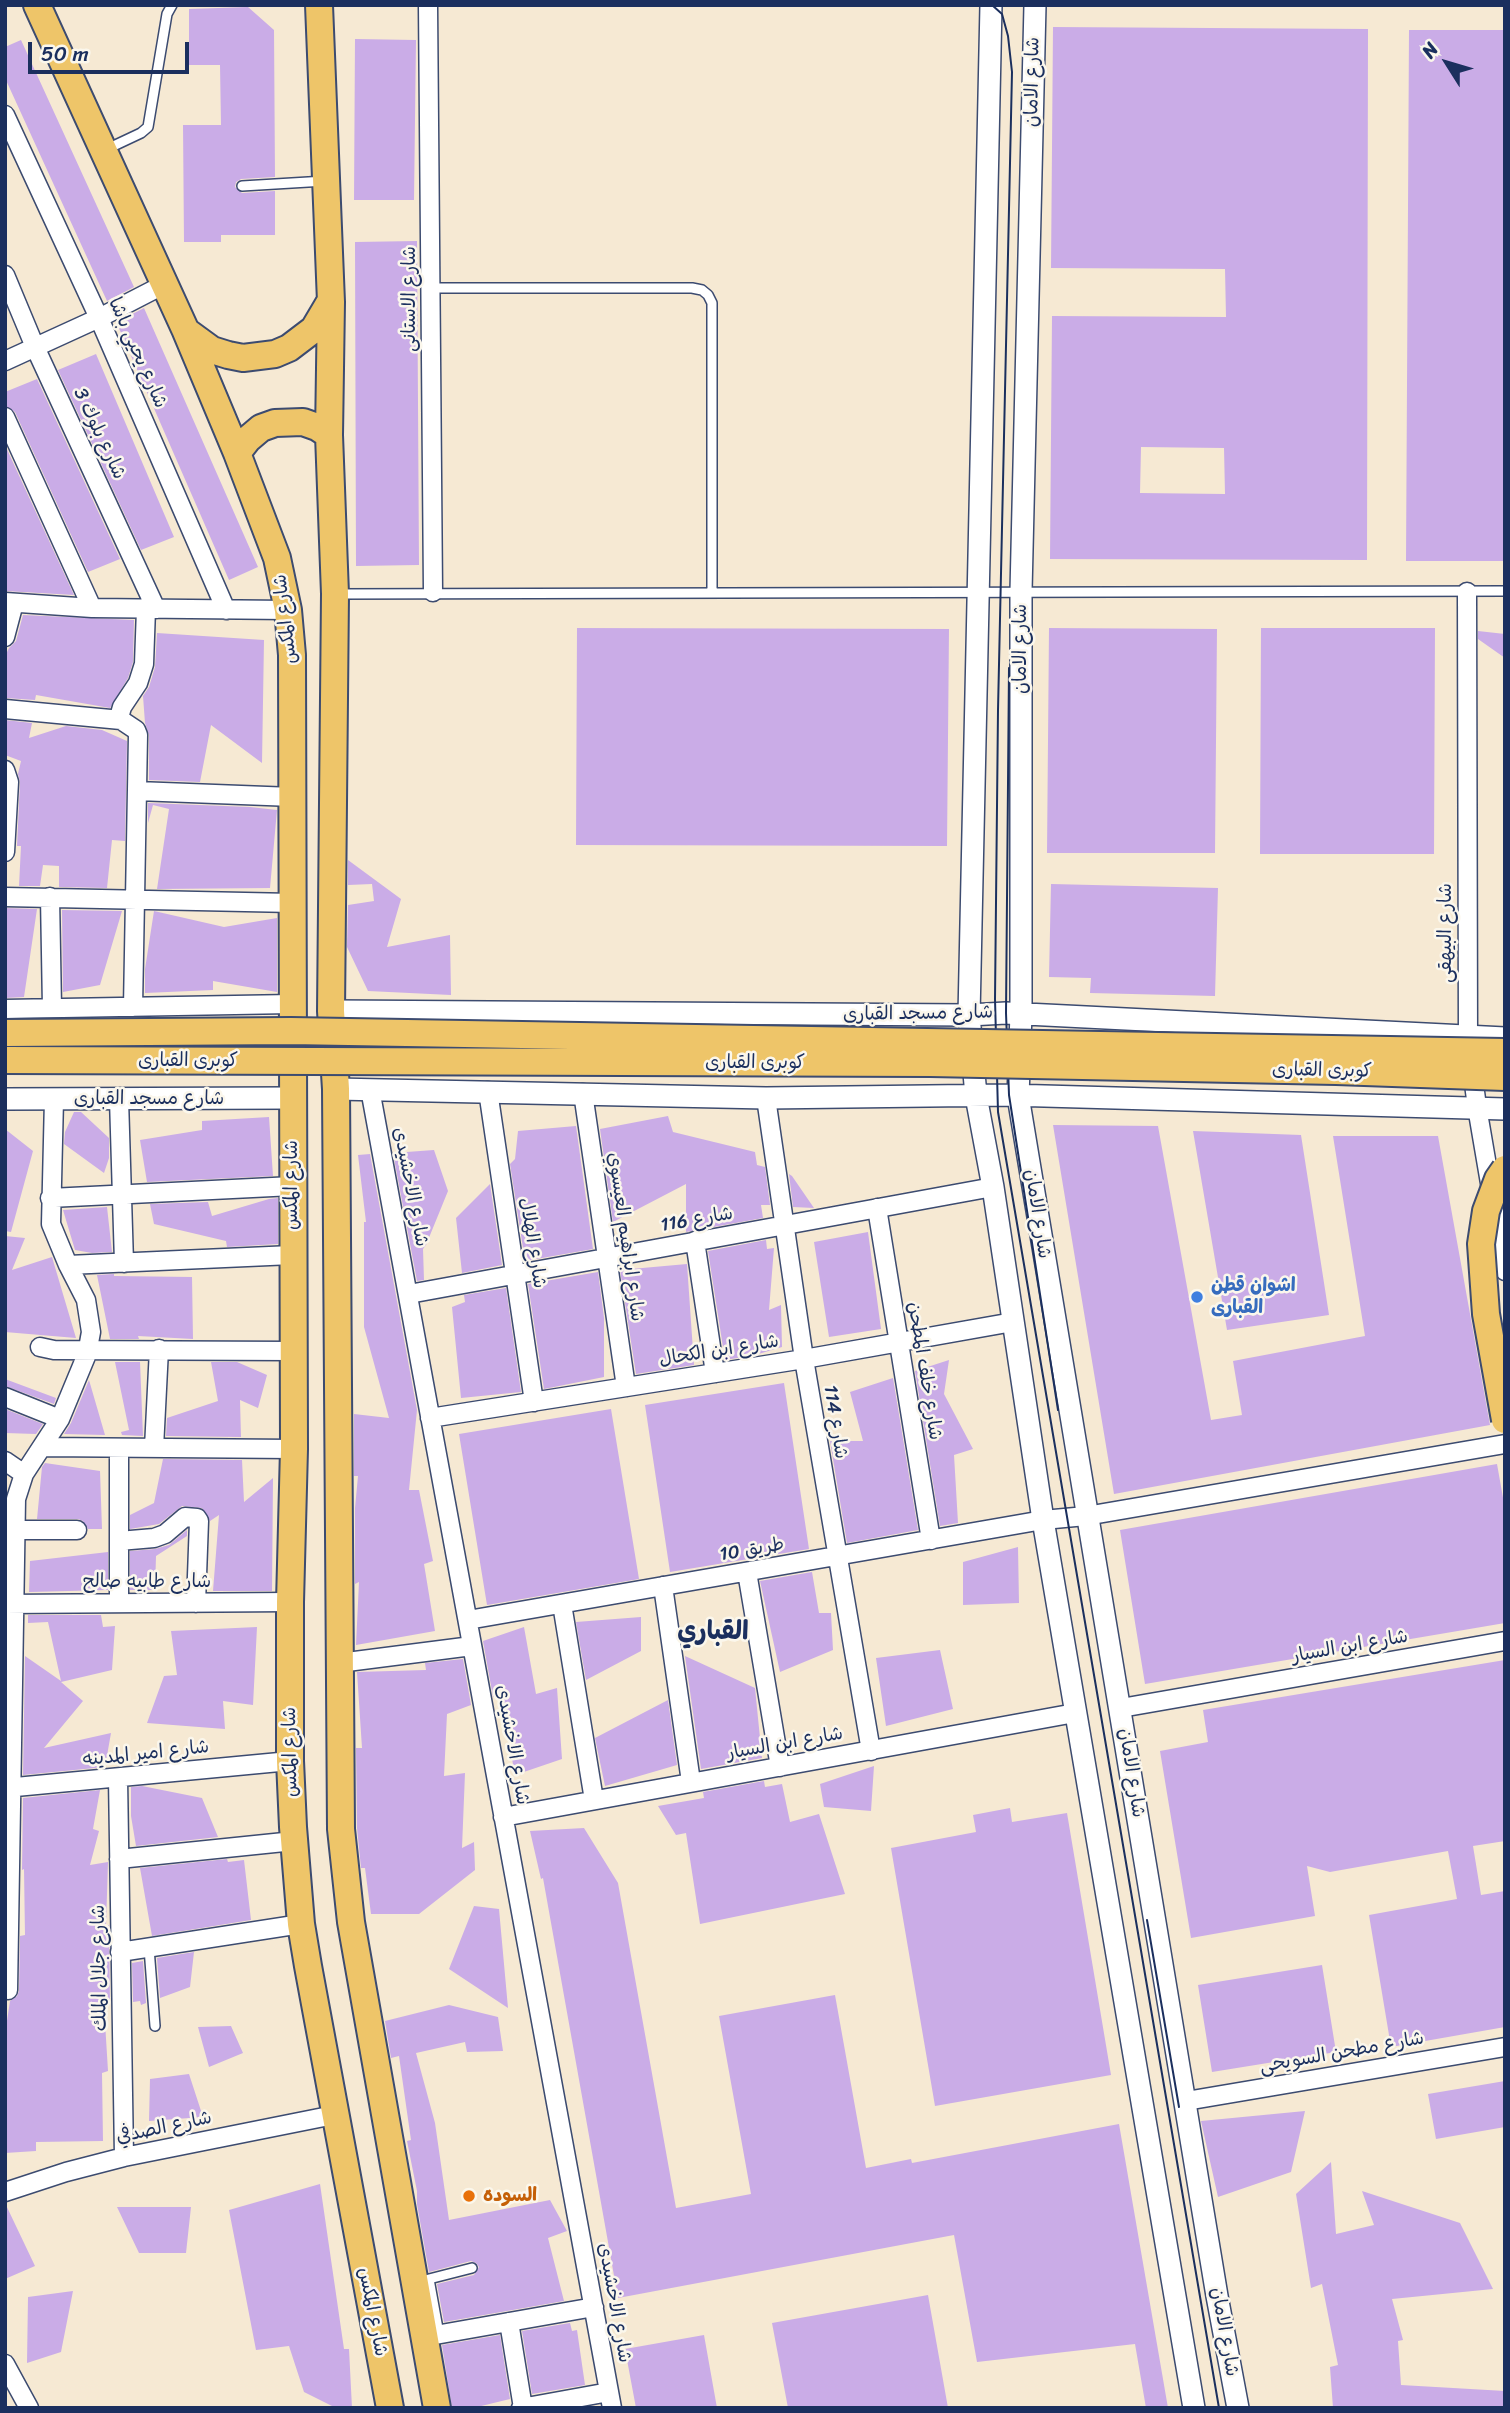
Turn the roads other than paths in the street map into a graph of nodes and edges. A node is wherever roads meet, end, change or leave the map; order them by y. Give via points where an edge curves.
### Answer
1 (172, 5) edge
2 (319, 5) edge
3 (428, 5) edge
4 (991, 5) edge
5 (1035, 5) edge
6 (33, 10) edge
7 (5, 115) edge
8 (102, 151) junction
9 (326, 181) junction
10 (242, 186) dead end
11 (5, 275) edge
12 (163, 285) junction
13 (430, 288) junction
14 (331, 302) junction
15 (99, 318) junction
16 (185, 330) junction
17 (35, 347) junction
18 (5, 361) edge
19 (7, 427) edge
20 (329, 435) junction
21 (237, 453) junction
22 (977, 591) junction
23 (1021, 591) junction
24 (1505, 591) edge
25 (433, 592) junction
26 (712, 592) junction
27 (1467, 592) junction
28 (335, 594) junction
29 (10, 603) edge
30 (92, 608) junction
31 (151, 609) junction
32 (226, 610) junction
33 (288, 610) junction
34 (5, 637) edge
35 (5, 709) edge
36 (121, 720) junction
37 (5, 770) edge
38 (137, 791) junction
39 (292, 797) junction
40 (5, 852) edge
41 (5, 897) edge
42 (50, 897) junction
43 (136, 900) junction
44 (293, 903) junction
45 (292, 1004) junction
46 (133, 1007) junction
47 (52, 1008) junction
48 (5, 1009) edge
49 (331, 1011) junction
50 (1021, 1014) junction
51 (969, 1015) junction
52 (5, 1032) edge
53 (1468, 1038) junction
54 (1505, 1038) edge
55 (1505, 1052) edge
56 (5, 1060) edge
57 (1505, 1077) edge
58 (336, 1089) junction
59 (370, 1089) junction
60 (488, 1091) junction
61 (583, 1093) junction
62 (976, 1096) junction
63 (1018, 1096) junction
64 (292, 1098) junction
65 (766, 1098) junction
66 (5, 1099) edge
67 (54, 1099) junction
68 (119, 1099) junction
69 (1477, 1107) junction
70 (1505, 1109) edge
71 (1505, 1169) edge
72 (293, 1186) junction
73 (993, 1187) junction
74 (122, 1194) junction
75 (50, 1198) junction
76 (877, 1208) junction
77 (785, 1226) junction
78 (695, 1241) junction
79 (292, 1255) junction
80 (607, 1257) junction
81 (124, 1263) junction
82 (68, 1265) junction
83 (1505, 1272) edge
84 (516, 1274) junction
85 (409, 1294) junction
86 (1013, 1322) junction
87 (899, 1342) junction
88 (40, 1347) dead end
89 (88, 1349) junction
90 (159, 1349) junction
91 (293, 1351) junction
92 (804, 1359) junction
93 (715, 1373) junction
94 (626, 1387) junction
95 (5, 1397) edge
96 (534, 1402) junction
97 (430, 1418) junction
98 (60, 1419) junction
99 (1505, 1420) edge
100 (1505, 1444) edge
101 (42, 1447) junction
102 (119, 1448) junction
103 (154, 1448) junction
104 (294, 1449) junction
105 (5, 1461) edge
106 (24, 1474) junction
107 (1086, 1516) junction
108 (1044, 1520) junction
109 (16, 1530) junction
110 (77, 1530) dead end
111 (930, 1540) junction
112 (119, 1541) junction
113 (836, 1557) junction
114 (747, 1572) junction
115 (663, 1586) junction
116 (290, 1602) junction
117 (119, 1603) junction
118 (196, 1603) junction
119 (9, 1604) edge
120 (562, 1604) junction
121 (468, 1620) junction
122 (1505, 1641) edge
123 (472, 1646) junction
124 (339, 1663) junction
125 (1121, 1708) junction
126 (1075, 1713) junction
127 (871, 1751) junction
128 (290, 1761) junction
129 (780, 1767) junction
130 (118, 1778) junction
131 (691, 1782) junction
132 (8, 1788) edge
133 (594, 1800) junction
134 (503, 1817) junction
135 (294, 1842) junction
136 (119, 1858) junction
137 (301, 1924) junction
138 (149, 1948) junction
139 (120, 1952) junction
140 (6, 1969) edge
141 (8, 1990) dead end
142 (155, 2026) dead end
143 (1505, 2047) edge
144 (1186, 2101) junction
145 (334, 2115) junction
146 (124, 2157) junction
147 (5, 2192) edge
148 (472, 2268) dead end
149 (594, 2307) junction
150 (509, 2322) junction
151 (431, 2336) junction
152 (5, 2364) edge
153 (611, 2400) edge
154 (29, 2408) edge
155 (390, 2408) edge
156 (437, 2408) edge
157 (522, 2408) edge
158 (1194, 2408) edge
159 (1238, 2408) edge

1 - 8 lane via 148,127
2 - 9 main road
3 - 13 street, شارع الاستانى
4 - 22 street, شارع الامان
5 - 23 street, شارع الامان
6 - 8 main road, شارع المكس
7 - 15 street, شارع يحيي باشا
8 - 12 main road, شارع المكس
9 - 10 lane
9 - 14 main road
11 - 17 street, شارع بلوك 3
12 - 15 street
12 - 16 main road, شارع المكس
13 - 25 street, شارع الاستانى
13 - 26 lane via 692,288 708,295 712,303
14 - 16 main road via 314,329 275,354 228,355 212,350
14 - 20 main road
15 - 17 street
15 - 32 street, شارع يحيي باشا
16 - 21 main road, شارع المكس
17 - 18 street
17 - 31 street, شارع بلوك 3
19 - 30 street
20 - 21 main road via 303,422 275,422 247,439
20 - 28 main road
21 - 33 main road, شارع المكس via 277,558
22 - 23 lane
22 - 26 lane
22 - 51 street, شارع الامان
23 - 27 lane
23 - 50 street, شارع الامان
24 - 27 lane
25 - 26 lane
25 - 28 lane
27 - 53 street, شارع البيهقى
28 - 49 main road
29 - 30 street
29 - 34 street
30 - 31 street
31 - 32 street
31 - 36 street via 144,664 122,707
32 - 33 street
33 - 39 main road, شارع المكس
35 - 36 street
36 - 38 street via 138,735
37 - 40 street via 9,782
38 - 39 street
38 - 43 street
39 - 44 main road, شارع المكس
41 - 42 street
42 - 43 street
42 - 47 street
43 - 44 street
43 - 46 street
44 - 45 main road, شارع المكس
45 - 46 street
45 - 64 main road, شارع المكس
46 - 47 street
47 - 48 street
49 - 51 street, شارع مسجد القبارى
49 - 58 main road
50 - 51 street, شارع مسجد القبارى
50 - 53 street, شارع مسجد القبارى
50 - 63 street, شارع الامان
51 - 62 street, شارع الامان
52 - 55 main road, كوبرى القبارى, bridge via 306,1032
53 - 54 street, شارع مسجد القبارى
53 - 69 street, شارع البيهقى
56 - 57 main road, كوبرى القبارى, bridge via 930,1063
58 - 59 street
58 - 124 main road
59 - 60 street
59 - 85 street, شارع الاخشيدى
60 - 61 street
60 - 84 street, شارع الهلال
61 - 65 street
61 - 80 street, شارع ابراهيم العيسوي
62 - 63 street
62 - 65 street
62 - 73 street, شارع الامان
63 - 69 street
63 - 107 street, شارع الامان
64 - 68 street, شارع مسجد القبارى
64 - 72 main road, شارع المكس
65 - 77 street, شارع 114
66 - 67 street, شارع مسجد القبارى
67 - 68 street, شارع مسجد القبارى
67 - 75 street
68 - 74 street
69 - 70 street
69 - 83 street, شارع البيهقى
71 - 99 main road, bridge via 1486,1211 1480,1244 1486,1314
72 - 74 street
72 - 79 main road, شارع المكس
73 - 76 street, شارع 116
73 - 86 street, شارع الامان
74 - 75 street
74 - 81 street
75 - 82 street via 51,1224
76 - 77 street, شارع 116
76 - 87 street, شارع خلف المطحن
77 - 78 street, شارع 116
77 - 92 street, شارع 114
78 - 80 street, شارع 116
78 - 93 street
79 - 81 street
79 - 91 main road, شارع المكس
80 - 84 street, شارع 116
80 - 94 street, شارع ابراهيم العيسوي
81 - 82 street
82 - 89 street via 86,1300
84 - 85 street, شارع 116
84 - 96 street, شارع الهلال
85 - 97 street, شارع الاخشيدى
86 - 87 street, شارع ابن الكحال
86 - 108 street, شارع الامان
87 - 92 street, شارع ابن الكحال
87 - 111 street, شارع خلف المطحن
88 - 89 street
89 - 90 street
89 - 98 street
90 - 91 street
90 - 103 street
91 - 104 main road, شارع المكس
92 - 93 street, شارع ابن الكحال
92 - 113 street, شارع 114
93 - 94 street, شارع ابن الكحال
94 - 96 street, شارع ابن الكحال
95 - 98 street
96 - 97 street, شارع ابن الكحال
97 - 121 street, شارع الاخشيدى
98 - 101 street
100 - 107 street, طريق 10
101 - 102 street
101 - 106 street
102 - 103 street
102 - 112 street
103 - 104 street
104 - 116 main road, شارع المكس
105 - 106 street
106 - 109 street via 17,1490
107 - 108 street, طريق 10
107 - 125 street, شارع الامان
108 - 111 street, طريق 10
108 - 126 street, شارع الامان
109 - 110 street
109 - 119 street
111 - 113 street, طريق 10
112 - 117 street
112 - 118 street via 154,1538 185,1517 197,1518
113 - 114 street, طريق 10
113 - 127 street, شارع 114
114 - 115 street, طريق 10
114 - 129 street
115 - 120 street, طريق 10
115 - 131 street
116 - 118 street, شارع طابيه صالح
116 - 128 main road, شارع المكس
117 - 118 street, شارع طابيه صالح
117 - 119 street, شارع طابيه صالح
119 - 132 street
120 - 121 street, طريق 10
120 - 133 street
121 - 123 street, شارع الاخشيدى
122 - 125 street, شارع ابن السيار
123 - 124 street
123 - 134 street, شارع الاخشيدى
124 - 151 main road via 341,1829 351,1922
125 - 144 street, شارع الامان
126 - 127 street, شارع ابن السيار
126 - 158 street, شارع الامان
127 - 129 street, شارع ابن السيار
128 - 130 street, شارع امير المدينه
128 - 135 main road, شارع المكس
129 - 131 street, شارع ابن السيار
130 - 132 street, شارع امير المدينه
130 - 136 street, شارع جلال الملك
131 - 133 street, شارع ابن السيار
132 - 140 street
133 - 134 street, شارع ابن السيار
134 - 149 street, شارع الاخشيدى
135 - 136 street
135 - 137 main road, شارع المكس
136 - 139 street, شارع جلال الملك
137 - 138 street
137 - 145 main road, شارع المكس
138 - 139 street
138 - 142 lane
139 - 146 street, شارع جلال الملك
140 - 141 street
143 - 144 street, شارع مطحن السويحى
144 - 159 street, شارع الامان
145 - 146 street, شارع الصدفي
145 - 155 main road, شارع المكس
146 - 147 street, شارع الصدفي
148 - 151 lane via 429,2279
149 - 150 street
149 - 153 street, شارع الاخشيدى
150 - 151 street
150 - 157 street
151 - 156 main road
152 - 154 street
153 - 157 street

